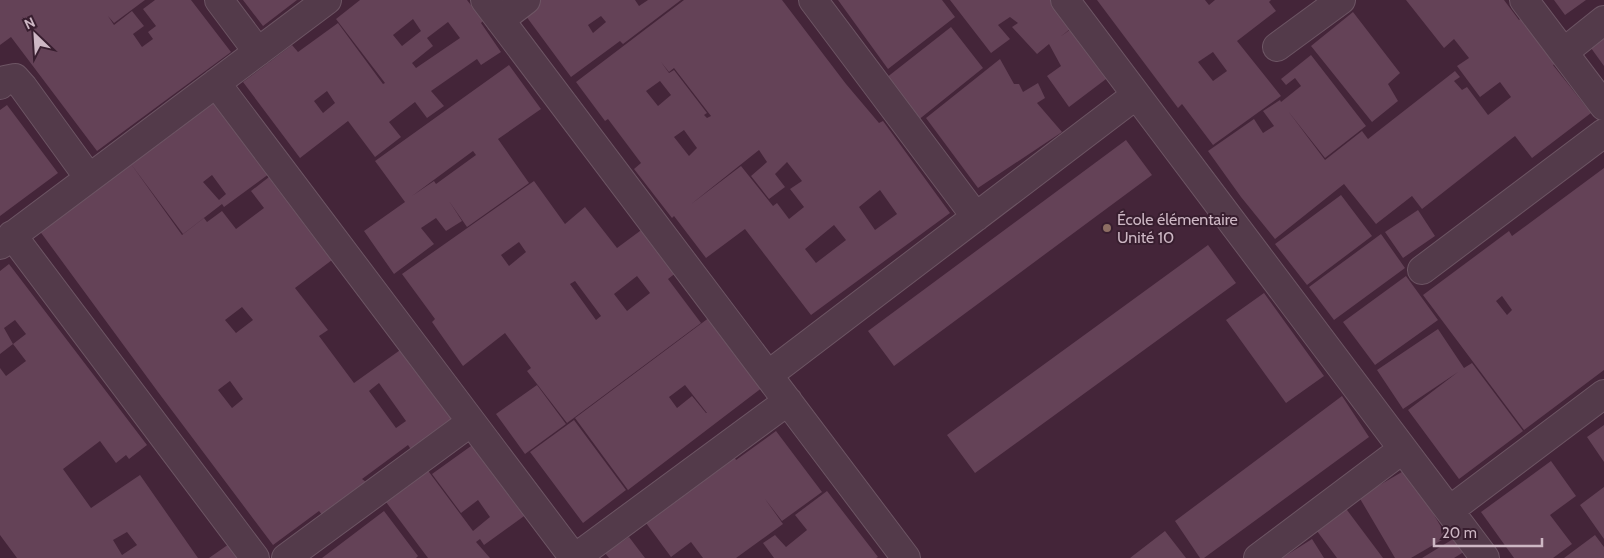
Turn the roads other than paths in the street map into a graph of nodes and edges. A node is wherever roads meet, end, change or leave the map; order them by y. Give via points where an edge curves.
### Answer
1 (218, 0) edge
2 (327, 0) edge
3 (526, 0) edge
4 (813, 0) edge
5 (1065, 0) edge
6 (1341, 0) edge
7 (1524, 0) edge
8 (493, 10) edge
9 (1604, 20) edge
10 (1277, 47) dead end
11 (258, 52) junction
12 (1564, 52) junction
13 (216, 83) junction
14 (0, 85) edge
15 (1136, 95) junction
16 (1604, 106) edge
17 (1604, 133) edge
18 (89, 178) junction
19 (976, 217) junction
20 (6, 240) edge
21 (1422, 270) dead end
22 (768, 375) junction
23 (1604, 394) edge
24 (788, 401) junction
25 (471, 422) junction
26 (1403, 449) junction
27 (1450, 510) junction
28 (256, 558) edge
29 (286, 558) edge
30 (574, 558) edge
31 (906, 558) edge
32 (1258, 558) edge
33 (1485, 558) edge

1 - 11 street
2 - 11 street
3 - 8 street
4 - 19 street
5 - 15 street
6 - 10 street
7 - 12 street
8 - 22 street
9 - 12 street
11 - 13 street
12 - 16 street
13 - 18 street
13 - 25 street
14 - 18 street via 15,78
15 - 19 street
15 - 26 street
17 - 21 street
18 - 20 street
19 - 22 street
20 - 28 street
22 - 24 street
23 - 27 street
24 - 30 street
24 - 31 street
25 - 29 street
25 - 30 street
26 - 27 street
26 - 32 street
27 - 33 street

